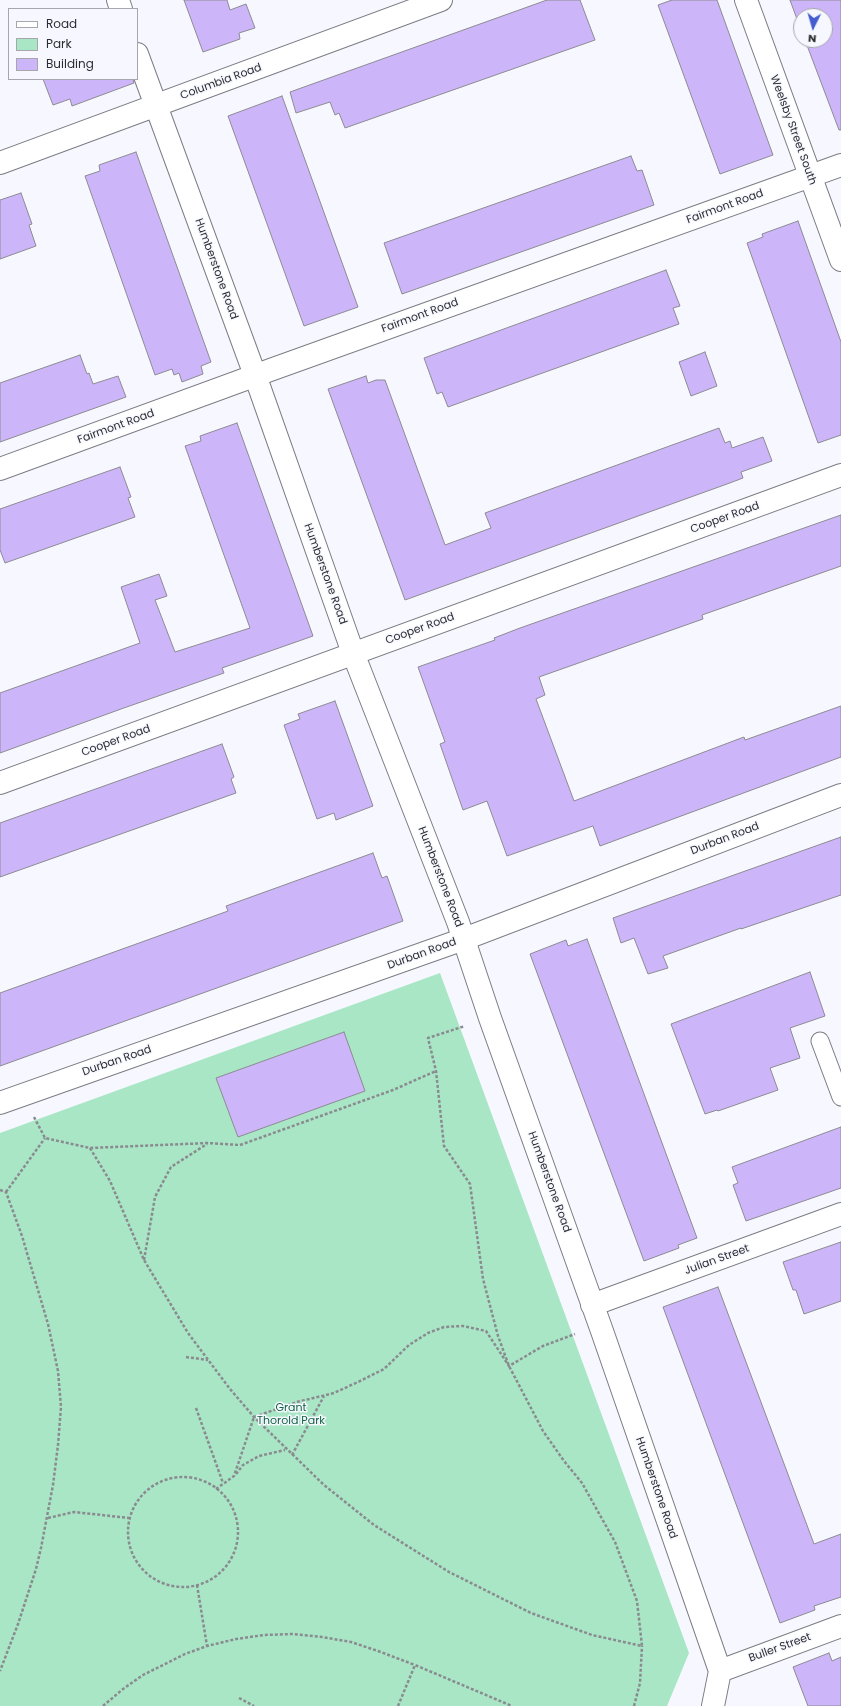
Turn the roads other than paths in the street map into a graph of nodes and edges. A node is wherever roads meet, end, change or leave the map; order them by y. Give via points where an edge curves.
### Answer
1 (441, 0) edge
2 (746, 0) edge
3 (138, 57) edge
4 (156, 106) junction
5 (0, 163) edge
6 (841, 164) edge
7 (810, 177) junction
8 (841, 260) edge
9 (254, 375) junction
10 (0, 469) edge
11 (841, 476) edge
12 (353, 653) junction
13 (0, 783) edge
14 (841, 795) edge
15 (464, 939) junction
16 (820, 1041) dead end
17 (841, 1097) edge
18 (0, 1103) edge
19 (841, 1214) edge
20 (592, 1305) junction
21 (841, 1626) edge
22 (720, 1670) junction
23 (713, 1706) edge

1 - 4 street, Columbia Road
2 - 7 street, Weelsby Street South
3 - 4 street, Humberstone Road
4 - 5 street, Columbia Road
4 - 9 street, Humberstone Road
6 - 7 street, Fairmont Road
7 - 8 street, Weelsby Street South
7 - 9 street, Fairmont Road
9 - 10 street, Fairmont Road
9 - 12 street, Humberstone Road
11 - 12 street, Cooper Road
12 - 13 street, Cooper Road
12 - 15 street, Humberstone Road
14 - 15 street, Durban Road
15 - 18 street, Durban Road
15 - 20 street, Humberstone Road
16 - 17 lane
19 - 20 street, Julian Street
20 - 22 street, Humberstone Road
21 - 22 street, Buller Street
22 - 23 street

